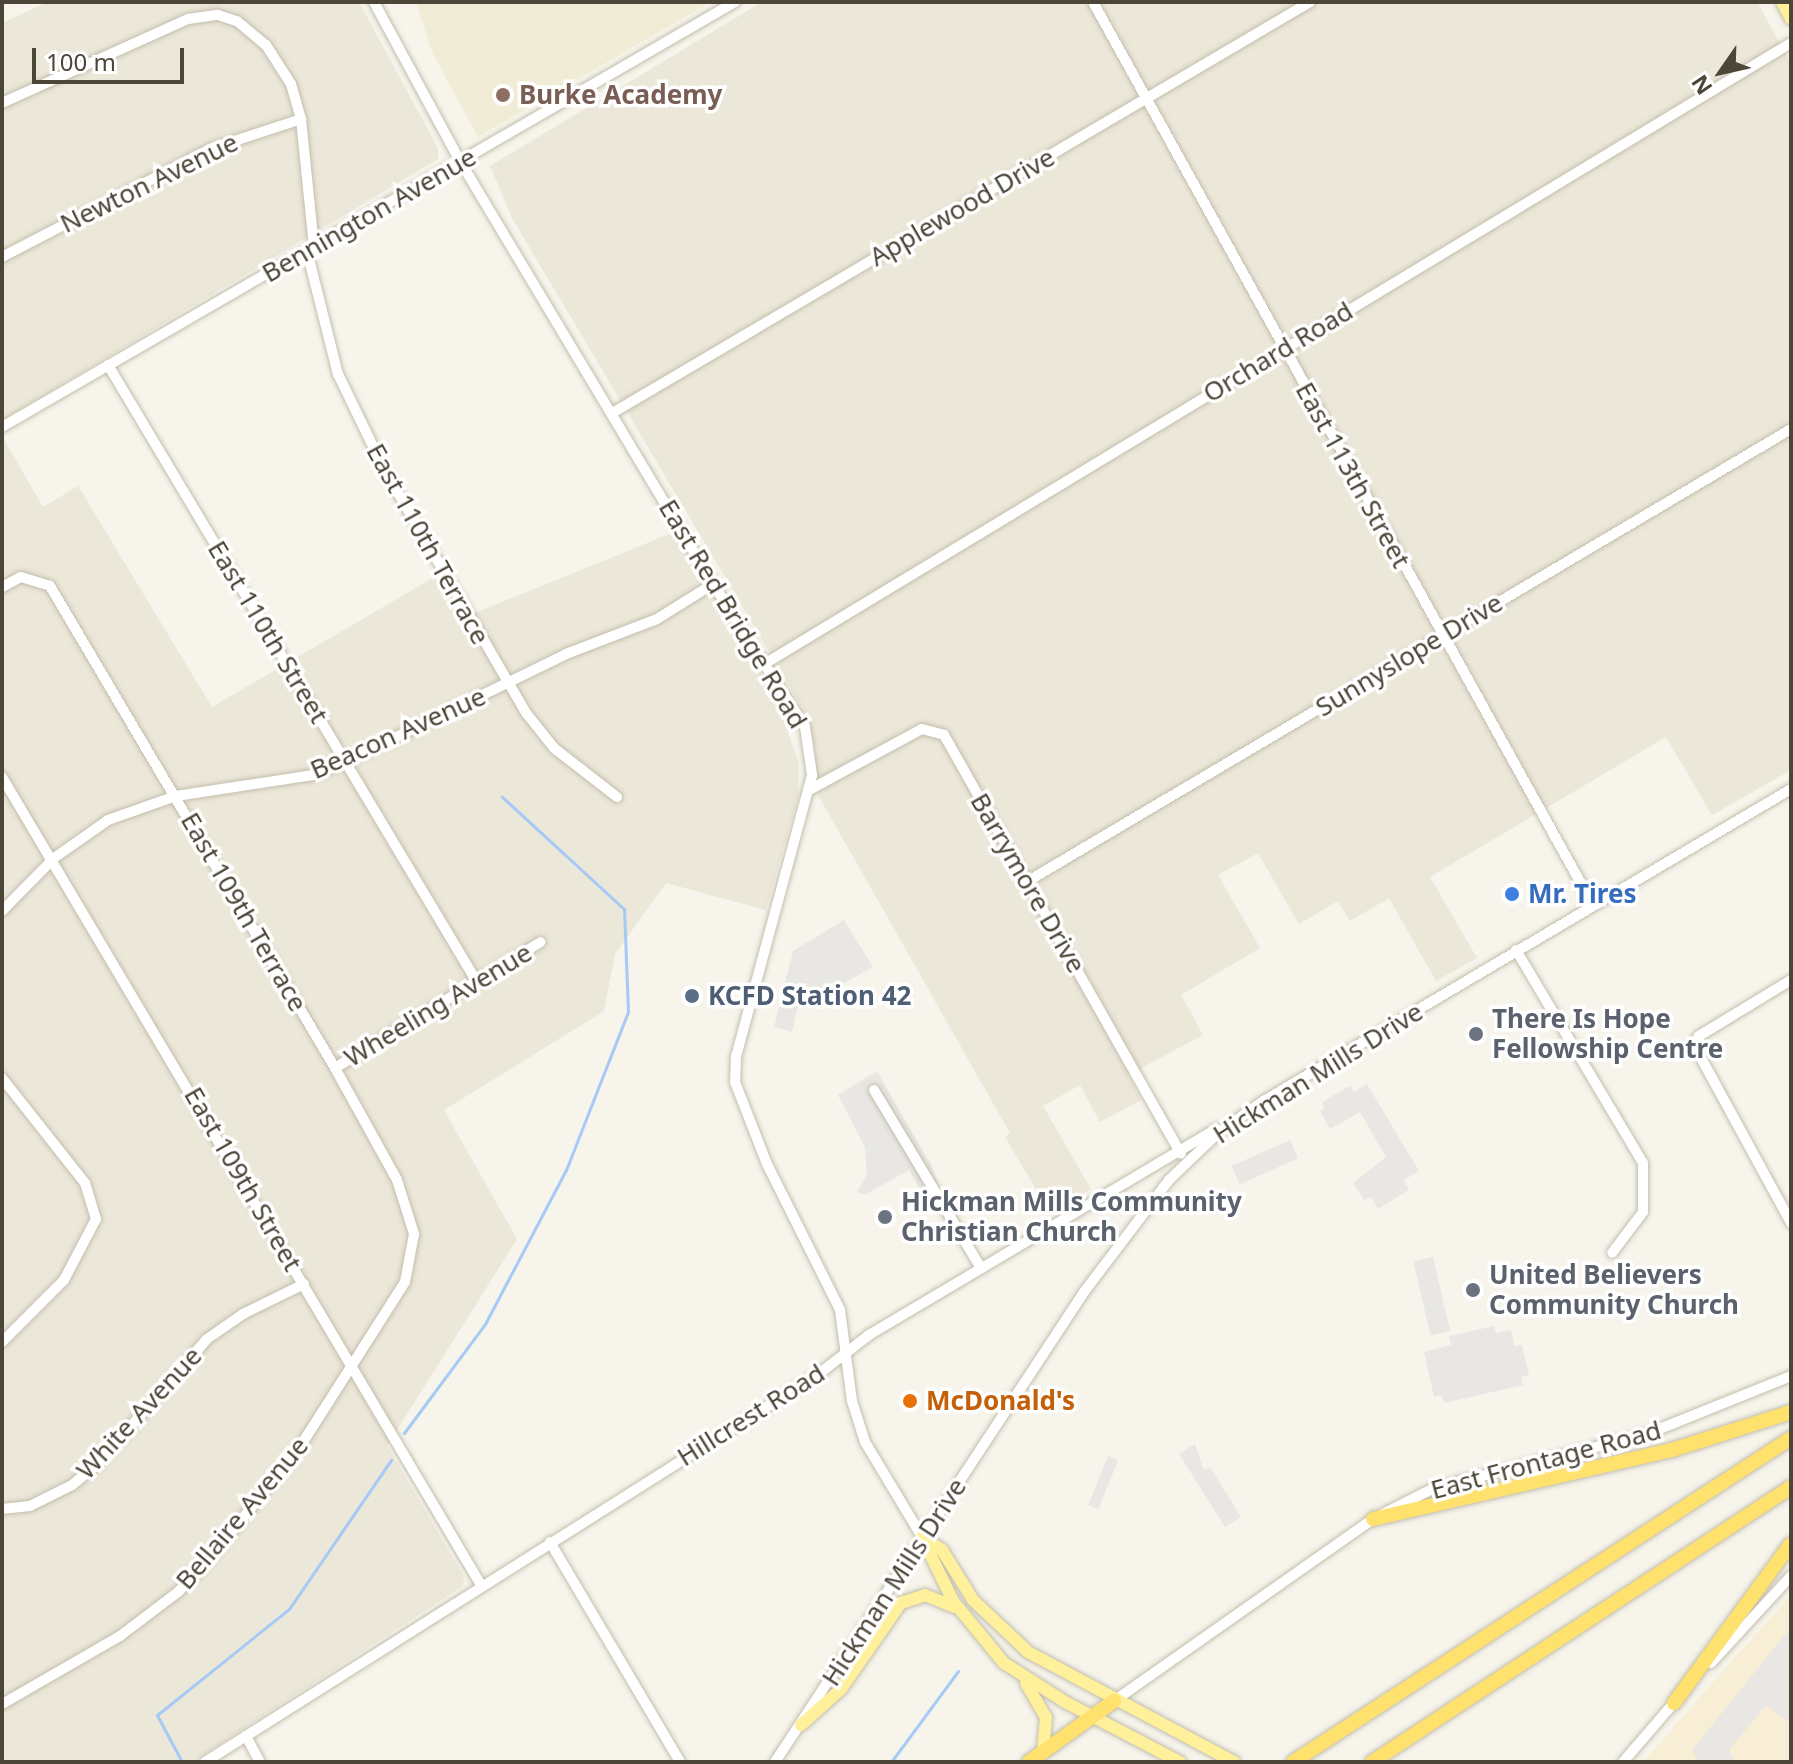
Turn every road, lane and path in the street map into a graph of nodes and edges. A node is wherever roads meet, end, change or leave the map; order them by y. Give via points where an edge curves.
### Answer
1 (374, 2) edge
2 (735, 2) edge
3 (1093, 2) edge
4 (1310, 2) edge
5 (1782, 2) edge
6 (1791, 19) edge
7 (1791, 43) edge
8 (1146, 99) junction
9 (2, 103) edge
10 (301, 119) junction
11 (460, 161) junction
12 (310, 250) junction
13 (2, 257) edge
14 (1284, 349) junction
15 (108, 365) junction
16 (614, 412) junction
17 (2, 427) edge
18 (1791, 429) edge
19 (713, 584) junction
20 (2, 587) edge
21 (1442, 635) junction
22 (766, 663) junction
23 (506, 683) junction
24 (345, 762) junction
25 (2, 777) edge
26 (1791, 789) edge
27 (809, 790) junction
28 (176, 796) junction
29 (617, 797) dead end
30 (54, 858) junction
31 (1028, 881) junction
32 (1593, 905) junction
33 (2, 911) edge
34 (541, 942) dead end
35 (1516, 950) junction
36 (1791, 980) edge
37 (477, 982) junction
38 (335, 1068) junction
39 (2, 1078) edge
40 (874, 1090) dead end
41 (1262, 1102) junction
42 (1179, 1150) junction
43 (1186, 1163) junction
44 (1791, 1223) edge
45 (1612, 1253) dead end
46 (412, 1257) joint
47 (981, 1268) junction
48 (304, 1284) junction
49 (3, 1340) edge
50 (849, 1351) junction
51 (352, 1365) junction
52 (1791, 1376) edge
53 (1791, 1412) edge
54 (1791, 1438) edge
55 (1791, 1487) edge
56 (7, 1510) edge
57 (1373, 1519) junction
58 (922, 1537) junction
59 (550, 1542) junction
60 (1791, 1544) edge
61 (1791, 1576) edge
62 (481, 1585) junction
63 (960, 1611) junction
64 (1019, 1674) junction
65 (1114, 1701) junction
66 (1674, 1703) junction
67 (2, 1704) edge
68 (1092, 1717) junction
69 (801, 1725) junction
70 (246, 1736) junction
71 (1043, 1752) junction
72 (205, 1762) edge
73 (260, 1762) edge
74 (680, 1762) edge
75 (775, 1762) edge
76 (1029, 1762) edge
77 (1180, 1762) edge
78 (1234, 1762) edge
79 (1293, 1762) edge
80 (1372, 1762) edge
81 (1623, 1762) edge

1 - 11 street, East Red Bridge Road
2 - 11 street, Bennington Avenue
3 - 8 street, East 113th Street
4 - 8 street, Applewood Drive
5 - 6 main road
7 - 14 street, Orchard Road
8 - 14 street, East 113th Street
8 - 16 street, Applewood Drive
9 - 10 street, East 110th Terrace via 188,19 218,15 244,27 281,66
10 - 12 street, East 110th Terrace
10 - 13 street, Newton Avenue via 210,149
11 - 12 street, Bennington Avenue
11 - 16 street, East Red Bridge Road
12 - 15 street, Bennington Avenue
12 - 23 street, East 110th Terrace via 324,334 352,406
14 - 21 street, East 113th Street
14 - 22 street, Orchard Road
15 - 17 street, Bennington Avenue
15 - 24 street, East 110th Street
16 - 19 street, East Red Bridge Road
18 - 21 street, Sunnyslope Drive
19 - 22 street, East Red Bridge Road
19 - 23 street, Beacon Avenue via 657,619
20 - 28 street, East 109th Terrace via 21,577 50,586
21 - 31 street, Sunnyslope Drive
21 - 32 street, East 113th Street
22 - 27 street, East Red Bridge Road via 805,727 812,761
23 - 24 street, Beacon Avenue
23 - 29 street, East 110th Terrace via 554,748
24 - 28 street, Beacon Avenue via 313,775
24 - 37 street, East 110th Street
25 - 30 street, East 109th Street
26 - 32 street, Hickman Mills Drive
27 - 31 street, Barrymore Drive via 922,729 944,735
27 - 50 street, East Red Bridge Road via 736,1056 735,1082 767,1164 834,1294
28 - 30 street, Beacon Avenue via 108,820
28 - 38 street, East 109th Terrace
30 - 33 street, Beacon Avenue
30 - 48 street, East 109th Street
31 - 42 street, Barrymore Drive
32 - 35 street, Hickman Mills Drive
34 - 37 street, Wheeling Avenue
35 - 41 street, Hickman Mills Drive
35 - 45 street via 1643,1163 1643,1212
36 - 44 street via 1699,1036 1694,1045
37 - 38 street, Wheeling Avenue
38 - 46 street, East 109th Terrace via 409,1208
39 - 49 street via 85,1183 96,1219 64,1280
40 - 47 street
41 - 42 street, Hillcrest Road
41 - 43 street, Hickman Mills Drive
42 - 43 street, Barrymore Drive
42 - 47 street, Hillcrest Road
43 - 58 street, Hickman Mills Drive via 1133,1223
46 - 51 street, Bellaire Avenue via 405,1282
47 - 50 street, Hillcrest Road
48 - 51 street, East 109th Street
48 - 56 street, White Avenue via 207,1339 98,1464 72,1485
50 - 58 street, East Red Bridge Road via 857,1421
50 - 59 street, Hillcrest Road
51 - 62 street, East 109th Street
51 - 67 street, Bellaire Avenue via 300,1447 178,1592 120,1636
52 - 57 street, East Frontage Road via 1647,1434 1434,1488
53 - 57 highway via 1672,1450
54 - 79 highway
55 - 80 highway
57 - 65 street, East Frontage Road
58 - 63 main road, East Red Bridge Road via 928,1559
58 - 65 main road, East Red Bridge Road via 942,1550 998,1628 1028,1652
58 - 69 street, Hickman Mills Drive
59 - 62 street, Hillcrest Road
59 - 74 street
60 - 66 highway
61 - 66 street
62 - 70 street, Hillcrest Road
63 - 64 main road, East Red Bridge Road
63 - 69 main road via 925,1595 901,1603 841,1689
64 - 68 main road, East Red Bridge Road
64 - 71 main road via 1046,1717
65 - 68 highway
65 - 78 main road, East Red Bridge Road
66 - 81 street
68 - 71 highway
68 - 77 main road, East Red Bridge Road
69 - 75 street, Hickman Mills Drive
70 - 72 street, Hillcrest Road
70 - 73 street
71 - 76 highway

